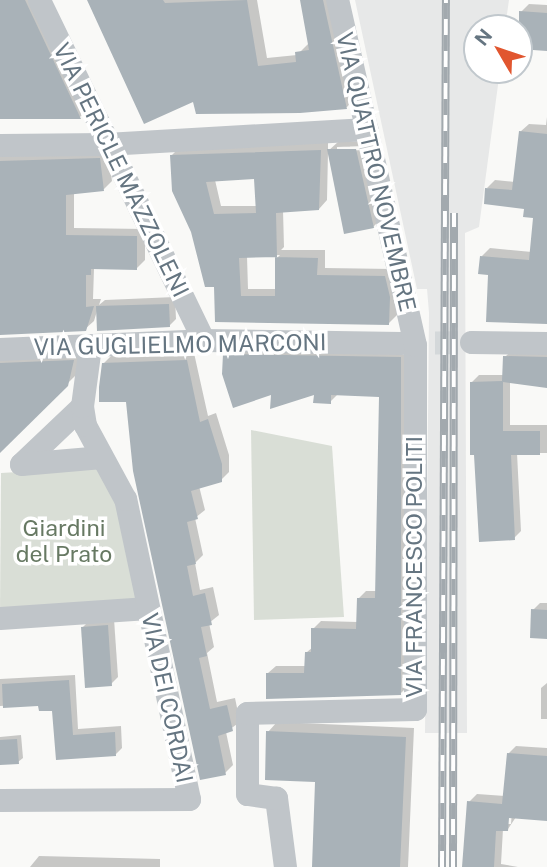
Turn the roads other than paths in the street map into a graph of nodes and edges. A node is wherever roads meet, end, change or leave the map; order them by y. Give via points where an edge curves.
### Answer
1 (39, 0) edge
2 (337, 0) edge
3 (366, 129) junction
4 (106, 144) junction
5 (0, 145) edge
6 (203, 340) junction
7 (471, 342) tunnel mouth
8 (547, 343) edge
9 (408, 344) junction
10 (90, 346) junction
11 (0, 349) edge
12 (82, 406) junction
13 (102, 457) junction
14 (148, 608) junction
15 (0, 618) edge
16 (0, 800) edge
17 (285, 867) edge

1 - 4 street, VIA PERICLE MAZZOLENI
2 - 3 street, VIA QUATTRO NOVEMBRE
3 - 4 street
3 - 9 street, VIA QUATTRO NOVEMBRE
4 - 5 street
4 - 6 street, VIA PERICLE MAZZOLENI
6 - 9 street, VIA GUGLIELMO MARCONI
6 - 10 street, VIA GUGLIELMO MARCONI
7 - 8 street
9 - 17 street, VIA FRANCESCO POLITI via 415,709 247,713 247,794 276,798
10 - 11 street, VIA GUGLIELMO MARCONI
10 - 12 street, VIA DEI CORDAI
12 - 13 street, VIA DEI CORDAI via 85,425
12 - 13 street via 21,464
13 - 14 street, VIA DEI CORDAI via 125,499
14 - 15 street
14 - 16 street, VIA DEI CORDAI via 188,799

